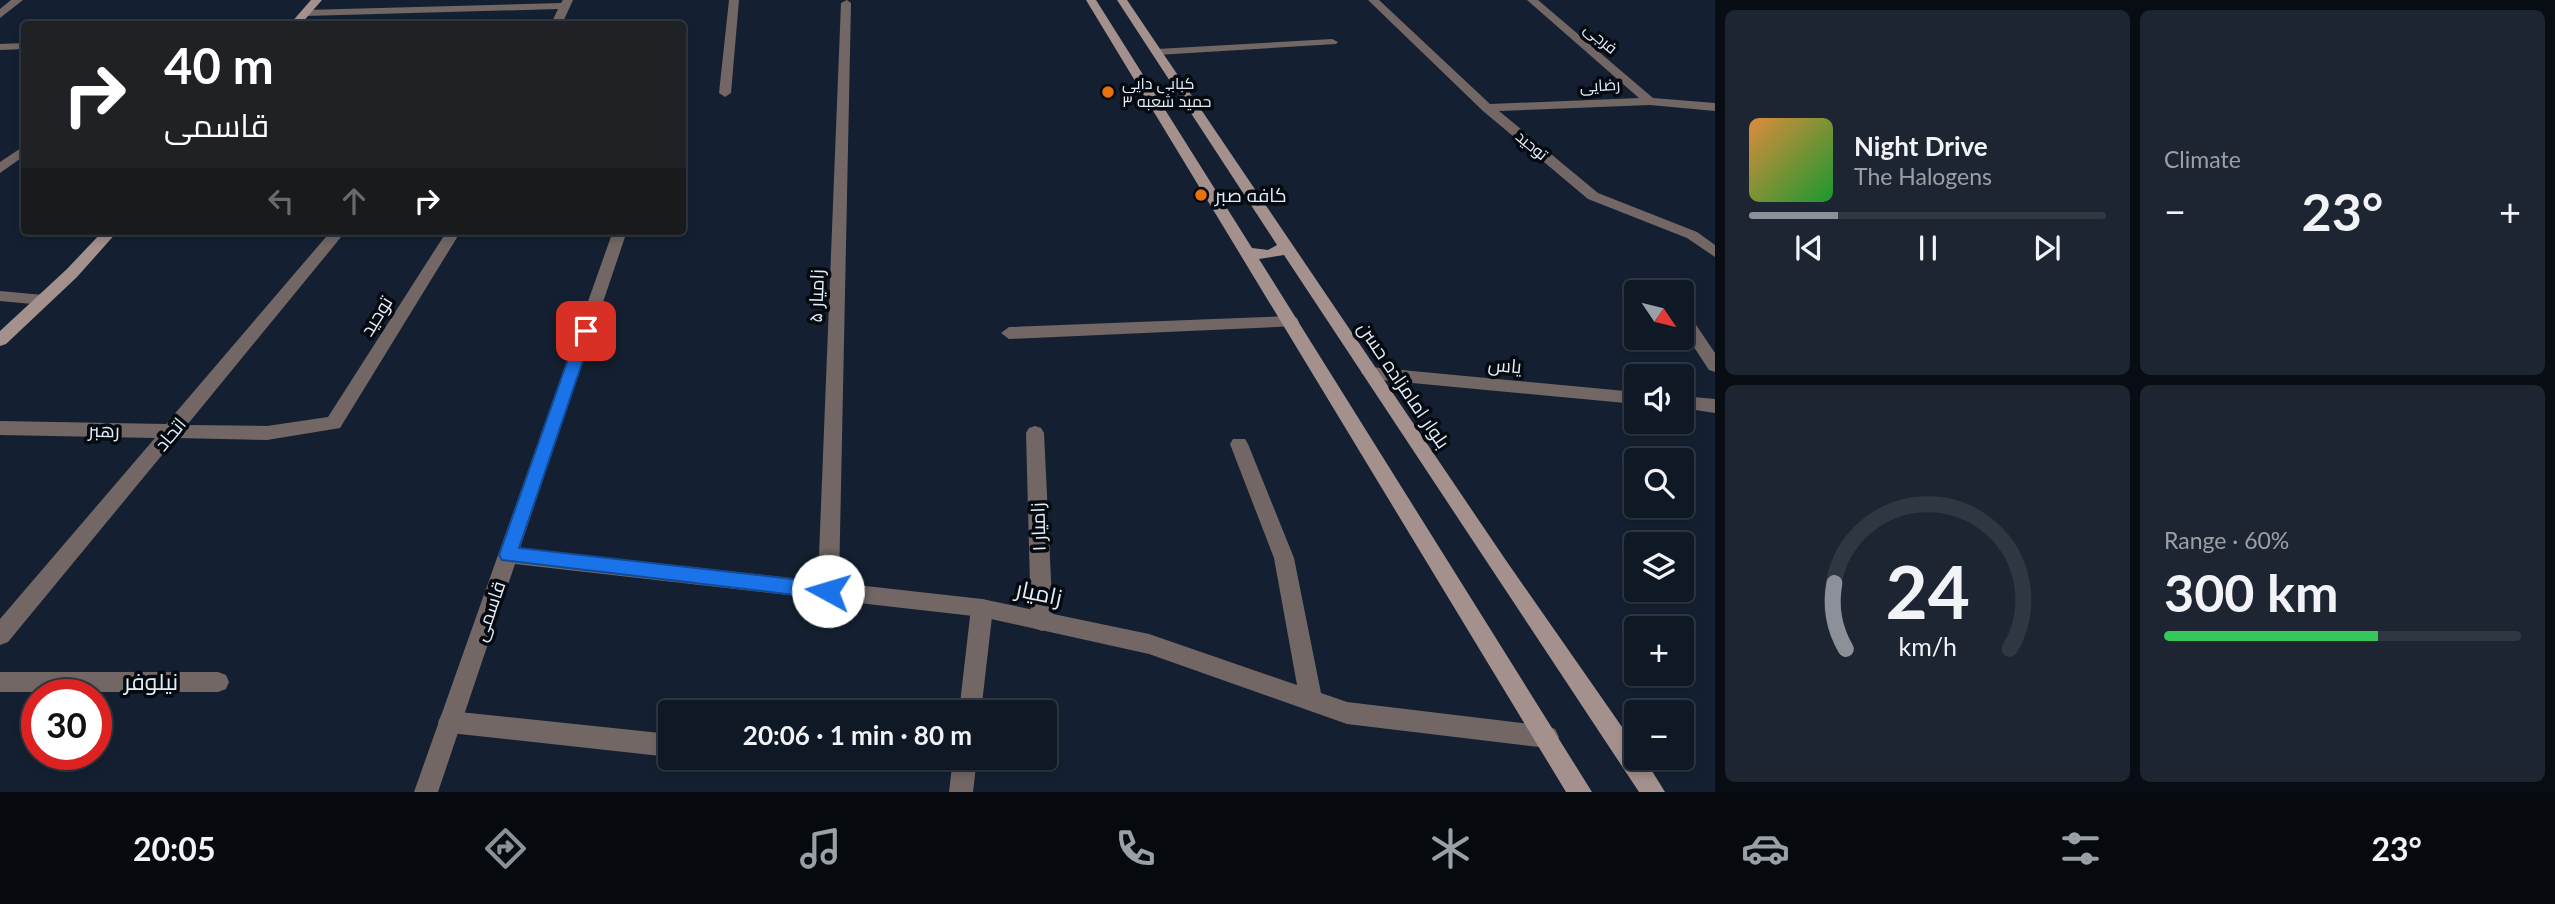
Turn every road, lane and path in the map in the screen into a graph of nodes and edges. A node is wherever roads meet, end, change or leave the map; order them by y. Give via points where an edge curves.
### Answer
1 (18, 0) edge
2 (317, 0) edge
3 (734, 0) edge
4 (1091, 0) edge
5 (1122, 0) edge
6 (1373, 0) edge
7 (1532, 0) edge
8 (567, 3) edge
9 (846, 3) dead end
10 (305, 13) junction
11 (0, 15) edge
12 (298, 21) edge
13 (559, 21) edge
14 (1332, 42) dead end
15 (21, 46) edge
16 (0, 47) edge
17 (1157, 52) junction
18 (726, 93) dead end
19 (1650, 101) junction
20 (1715, 107) edge
21 (1487, 108) junction
22 (21, 152) edge
23 (0, 169) edge
24 (107, 235) edge
25 (336, 235) edge
26 (452, 235) edge
27 (619, 235) edge
28 (1286, 246) junction
29 (1247, 251) junction
30 (1715, 252) edge
31 (0, 296) edge
32 (43, 300) junction
33 (1291, 322) junction
34 (1009, 333) dead end
35 (1694, 335) edge
36 (0, 340) edge
37 (1715, 366) edge
38 (1370, 373) junction
39 (1624, 397) edge
40 (1694, 403) edge
41 (1715, 405) edge
42 (334, 423) joint
43 (0, 428) edge
44 (173, 431) junction
45 (1035, 433) dead end
46 (1239, 444) dead end
47 (508, 555) junction
48 (828, 591) junction
49 (982, 608) junction
50 (1042, 621) junction
51 (0, 635) edge
52 (0, 682) edge
53 (218, 682) dead end
54 (971, 700) edge
55 (1311, 701) junction
56 (450, 722) junction
57 (1547, 737) junction
58 (658, 745) edge
59 (964, 770) edge
60 (426, 792) edge
61 (961, 792) edge
62 (1580, 792) edge
63 (1653, 792) edge

1 - 11 street
2 - 10 main road
3 - 18 street
4 - 29 main road
5 - 17 main road, بلوار امامزاده حسن
6 - 21 street, توحید
7 - 19 street, فرجی
8 - 10 street
8 - 13 street
9 - 48 street, زامیار ۵
10 - 12 main road
14 - 17 street
15 - 16 street
17 - 28 main road, بلوار امامزاده حسن
19 - 20 street, رضایی
19 - 21 street, رضایی
21 - 30 street, توحید via 1593,197 1692,235
22 - 23 street
24 - 32 main road
25 - 44 street, اتحاد
26 - 42 street, توحید
27 - 47 street, قاسمی
28 - 29 main road via 1269,257
28 - 38 main road, بلوار امامزاده حسن
29 - 33 main road
31 - 32 street
32 - 36 main road
33 - 34 street
33 - 57 main road
35 - 37 street
38 - 39 street, یاس
38 - 63 main road, بلوار امامزاده حسن
40 - 41 street
42 - 44 street, رهبر via 267,433
43 - 44 street, رهبر
44 - 51 street, اتحاد
45 - 50 street, زامیار ۱
46 - 55 street via 1284,558
47 - 48 street, زامیار
47 - 56 street, قاسمی
48 - 49 street, زامیار
49 - 50 street, زامیار
49 - 54 street
50 - 55 street, زامیار via 1149,645
52 - 53 street, نیلوفر
55 - 57 street, زامیار via 1347,713
56 - 58 street
56 - 60 street, قاسمی
57 - 62 main road
59 - 61 street

